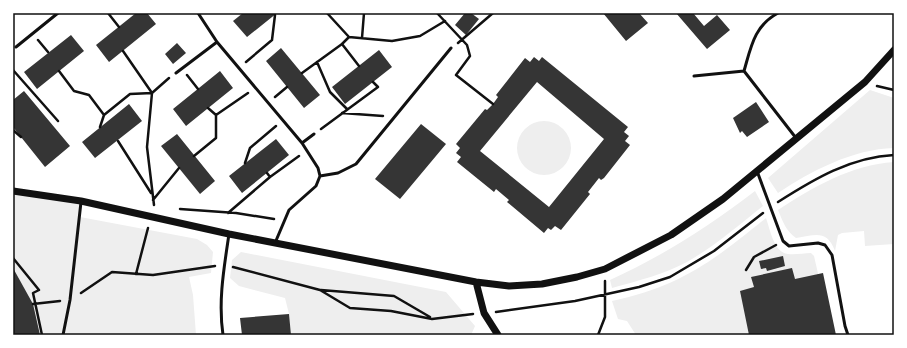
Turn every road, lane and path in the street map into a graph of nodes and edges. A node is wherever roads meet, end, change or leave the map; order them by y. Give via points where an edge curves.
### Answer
1 (58, 13) edge
2 (108, 13) edge
3 (198, 13) edge
4 (327, 13) edge
5 (364, 13) edge
6 (437, 13) edge
7 (493, 13) edge
8 (778, 13) edge
9 (275, 15) dead end
10 (445, 21) junction
11 (118, 27) dead end
12 (33, 33) junction
13 (349, 37) junction
14 (362, 38) junction
15 (462, 39) junction
16 (217, 42) junction
17 (342, 44) junction
18 (16, 47) dead end
19 (452, 48) joint
20 (894, 50) edge
21 (123, 51) dead end
22 (48, 52) dead end
23 (317, 62) junction
24 (358, 66) dead end
25 (182, 68) junction
26 (239, 68) junction
27 (13, 70) edge
28 (59, 71) dead end
29 (744, 71) junction
30 (176, 73) joint
31 (302, 73) dead end
32 (694, 76) dead end
33 (373, 82) dead end
34 (287, 86) dead end
35 (198, 89) dead end
36 (255, 89) junction
37 (152, 93) junction
38 (267, 103) junction
39 (493, 104) dead end
40 (208, 108) dead end
41 (347, 109) junction
42 (342, 113) junction
43 (104, 115) junction
44 (216, 115) junction
45 (395, 117) junction
46 (58, 121) dead end
47 (282, 121) junction
48 (100, 128) dead end
49 (13, 130) edge
50 (314, 134) joint
51 (21, 137) dead end
52 (796, 138) junction
53 (118, 141) dead end
54 (302, 143) junction
55 (307, 151) junction
56 (894, 155) edge
57 (194, 156) dead end
58 (245, 163) dead end
59 (179, 168) dead end
60 (757, 171) junction
61 (267, 173) dead end
62 (320, 176) junction
63 (270, 177) junction
64 (13, 190) edge
65 (152, 195) junction
66 (153, 200) junction
67 (82, 201) junction
68 (770, 207) junction
69 (177, 209) dead end
70 (228, 213) junction
71 (152, 216) junction
72 (283, 221) junction
73 (229, 234) junction
74 (783, 241) junction
75 (274, 242) junction
76 (13, 258) edge
77 (225, 264) junction
78 (605, 269) junction
79 (746, 270) dead end
80 (136, 274) junction
81 (476, 282) junction
82 (320, 290) junction
83 (604, 294) junction
84 (70, 300) junction
85 (34, 304) junction
86 (484, 313) junction
87 (432, 319) junction
88 (42, 335) edge
89 (63, 335) edge
90 (223, 335) edge
91 (498, 335) edge
92 (598, 335) edge
93 (848, 335) edge

1 - 12 lane
2 - 11 path
3 - 16 lane
4 - 13 path
5 - 14 path
6 - 10 path
7 - 15 path
8 - 29 lane via 758,29
9 - 26 path via 272,40
10 - 14 path via 420,36 392,41
10 - 15 path
12 - 18 lane
12 - 22 path
13 - 14 path
13 - 17 path
15 - 19 path
15 - 39 path via 468,45 470,56 456,75
16 - 25 lane
16 - 26 lane
17 - 23 path
17 - 24 path
19 - 45 lane
20 - 52 street via 865,82
21 - 37 path
23 - 31 path
23 - 41 path via 330,92
25 - 30 lane
25 - 35 path
26 - 36 lane
27 - 46 path
28 - 43 path via 74,91 89,95
29 - 32 lane
29 - 52 lane
30 - 37 path
33 - 41 path via 378,87
34 - 38 path
36 - 38 lane
36 - 44 path
37 - 43 path via 130,94
37 - 65 path via 147,147
38 - 47 lane
40 - 44 path
41 - 42 path
42 - 45 path
42 - 50 path
43 - 48 path
44 - 57 path via 216,138
45 - 62 lane via 356,164 338,173
47 - 54 lane
47 - 58 path via 250,148
49 - 51 path
50 - 54 lane
52 - 60 street
53 - 65 path
54 - 55 lane
55 - 62 lane
55 - 63 path
56 - 68 path via 860,161 828,172
59 - 66 path
60 - 68 lane
60 - 78 street via 723,199 671,235
61 - 63 path
62 - 72 lane via 316,186 289,210
63 - 70 path
64 - 67 street
65 - 66 path
66 - 71 path via 155,208
67 - 71 street
67 - 84 lane
68 - 74 lane
68 - 83 path via 714,252 684,270 639,287
69 - 70 path
70 - 72 path
71 - 73 street
71 - 80 path
72 - 75 lane
73 - 75 street
73 - 77 lane
74 - 79 path via 754,257
74 - 93 lane via 789,246 818,243 825,245 832,255
75 - 81 street
76 - 85 path via 39,290 33,293
77 - 80 path via 153,275
77 - 82 path
77 - 90 lane via 222,282
78 - 81 street via 542,284 509,286
78 - 83 path
80 - 84 path via 112,272
81 - 86 street
82 - 87 path via 350,308 391,311
82 - 87 path via 394,296
83 - 86 path via 575,301
83 - 92 path via 605,317
84 - 85 path
84 - 89 lane
85 - 88 path
86 - 87 path
86 - 91 street

